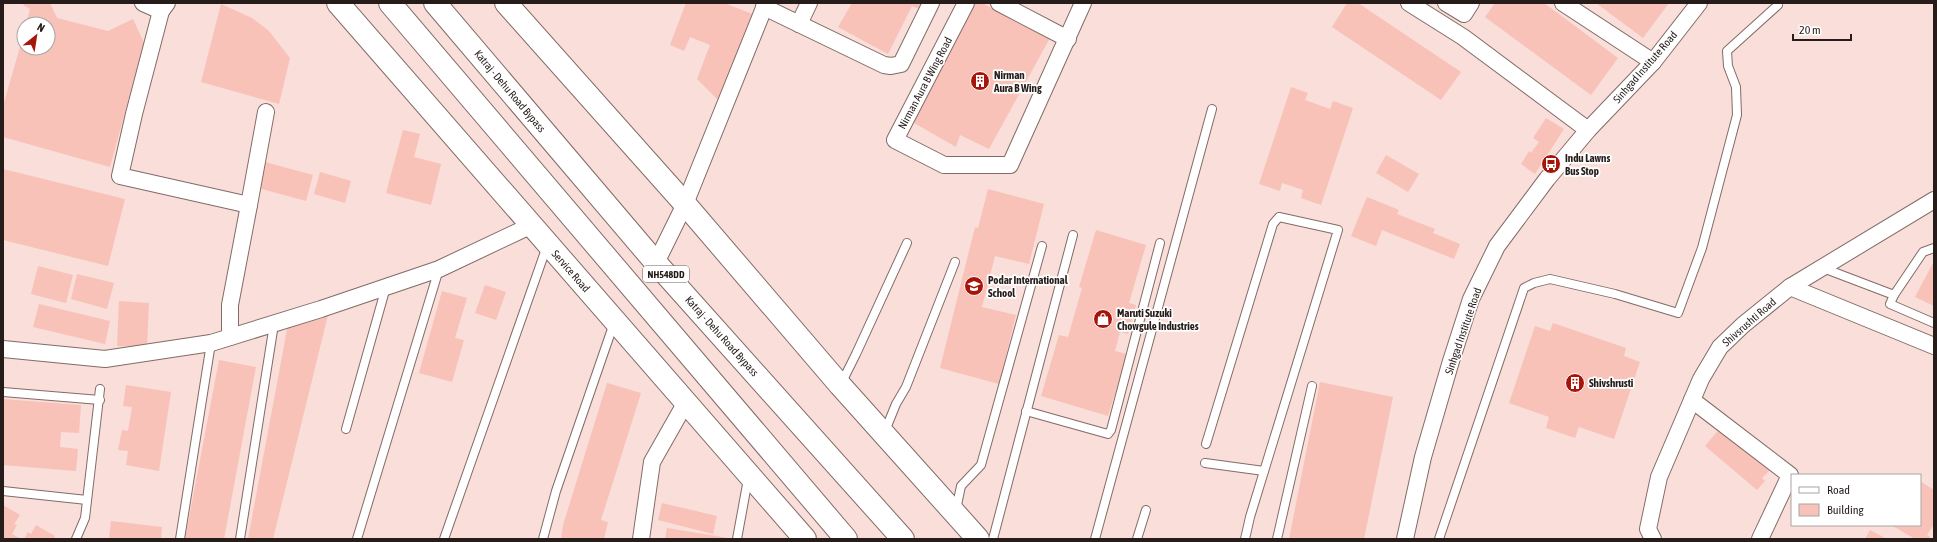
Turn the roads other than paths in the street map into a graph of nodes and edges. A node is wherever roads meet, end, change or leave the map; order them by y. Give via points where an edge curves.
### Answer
1 (143, 3) edge
2 (338, 3) edge
3 (390, 3) edge
4 (435, 3) edge
5 (506, 3) edge
6 (809, 3) edge
7 (931, 3) edge
8 (966, 3) edge
9 (999, 3) edge
10 (1409, 3) edge
11 (1446, 3) edge
12 (1471, 3) edge
13 (1563, 3) edge
14 (1700, 3) edge
15 (765, 5) edge
16 (1778, 5) dead end
17 (164, 7) edge
18 (1081, 9) edge
19 (799, 24) junction
20 (1068, 39) junction
21 (1653, 62) junction
22 (1212, 109) dead end
23 (266, 112) dead end
24 (1588, 130) junction
25 (1934, 200) edge
26 (685, 204) junction
27 (249, 205) junction
28 (532, 225) junction
29 (1074, 235) dead end
30 (907, 243) dead end
31 (1160, 243) dead end
32 (548, 244) junction
33 (1042, 246) dead end
34 (1934, 248) edge
35 (955, 262) dead end
36 (656, 263) junction
37 (1822, 268) junction
38 (439, 269) junction
39 (386, 287) junction
40 (1790, 287) junction
41 (1894, 295) junction
42 (615, 321) junction
43 (1934, 323) edge
44 (274, 324) junction
45 (230, 337) junction
46 (211, 343) junction
47 (1934, 346) edge
48 (3, 349) edge
49 (840, 384) junction
50 (1312, 386) dead end
51 (100, 390) dead end
52 (3, 392) edge
53 (100, 400) junction
54 (1692, 400) junction
55 (686, 402) junction
56 (1026, 411) junction
57 (346, 429) dead end
58 (884, 434) junction
59 (1206, 444) dead end
60 (1205, 463) dead end
61 (1264, 471) junction
62 (749, 474) junction
63 (3, 491) edge
64 (87, 500) junction
65 (1146, 510) dead end
66 (955, 513) junction
67 (76, 539) edge
68 (180, 539) edge
69 (240, 539) edge
70 (357, 539) edge
71 (444, 539) edge
72 (543, 539) edge
73 (641, 539) edge
74 (737, 539) edge
75 (805, 539) edge
76 (846, 539) edge
77 (903, 539) edge
78 (978, 539) edge
79 (993, 539) edge
80 (1096, 539) edge
81 (1137, 539) edge
82 (1245, 539) edge
83 (1277, 539) edge
84 (1404, 539) edge
85 (1439, 539) edge
86 (1652, 539) edge
87 (1760, 539) edge

1 - 17 street
2 - 28 main road, Service Road
3 - 76 main road, NH548DD
4 - 36 main road, Katraj - Dehu Road Bypass / NH548DD
5 - 26 main road
6 - 19 street
7 - 19 street via 901,64 891,66
8 - 20 street, Nirman Aura B Wing Road via 895,140 944,165 1010,165
9 - 20 street
10 - 24 street via 1463,37
11 - 12 street via 1464,14
13 - 21 street
14 - 21 street, Sinhgad Institute Road
15 - 19 street
15 - 26 street
16 - 85 lane via 1727,51 1728,66 1736,87 1737,115 1702,248 1678,313 1615,294 1550,279 1524,288
17 - 27 street via 134,114 120,176
18 - 20 street
21 - 24 street, Sinhgad Institute Road
22 - 80 lane
23 - 27 street
24 - 84 street, Sinhgad Institute Road via 1547,179 1497,246 1471,299 1423,457
25 - 37 street, Shivsrushti Road
26 - 36 street
26 - 49 main road
27 - 45 street via 230,305
28 - 32 main road, Service Road
28 - 38 street
29 - 56 lane
30 - 49 lane
31 - 56 lane via 1108,434
32 - 42 main road, Service Road
32 - 71 lane
33 - 66 lane via 981,465 961,486
34 - 41 lane via 1923,252
35 - 58 lane via 906,387
36 - 77 main road, Katraj - Dehu Road Bypass / NH548DD
37 - 40 street, Shivsrushti Road
37 - 41 lane
38 - 39 street
38 - 70 lane
39 - 44 street
39 - 57 lane
40 - 47 street
40 - 54 street, Shivsrushti Road via 1720,347
41 - 43 lane via 1890,304
42 - 55 main road, Service Road
42 - 72 lane via 556,491
44 - 45 street
44 - 69 lane
45 - 46 street
46 - 48 street via 105,359
46 - 68 lane
49 - 58 main road
50 - 83 lane
51 - 53 lane
52 - 53 lane
53 - 64 lane
54 - 86 street, Shivsrushti Road via 1659,477 1648,529
54 - 87 street via 1790,475
55 - 62 main road, Service Road
55 - 73 street via 652,462
56 - 79 lane
58 - 66 main road
59 - 61 lane via 1273,224 1279,217 1338,230
60 - 61 lane
61 - 82 lane
62 - 74 lane
62 - 75 main road, Service Road
63 - 64 lane
64 - 67 lane via 85,518
65 - 81 lane
66 - 78 main road

